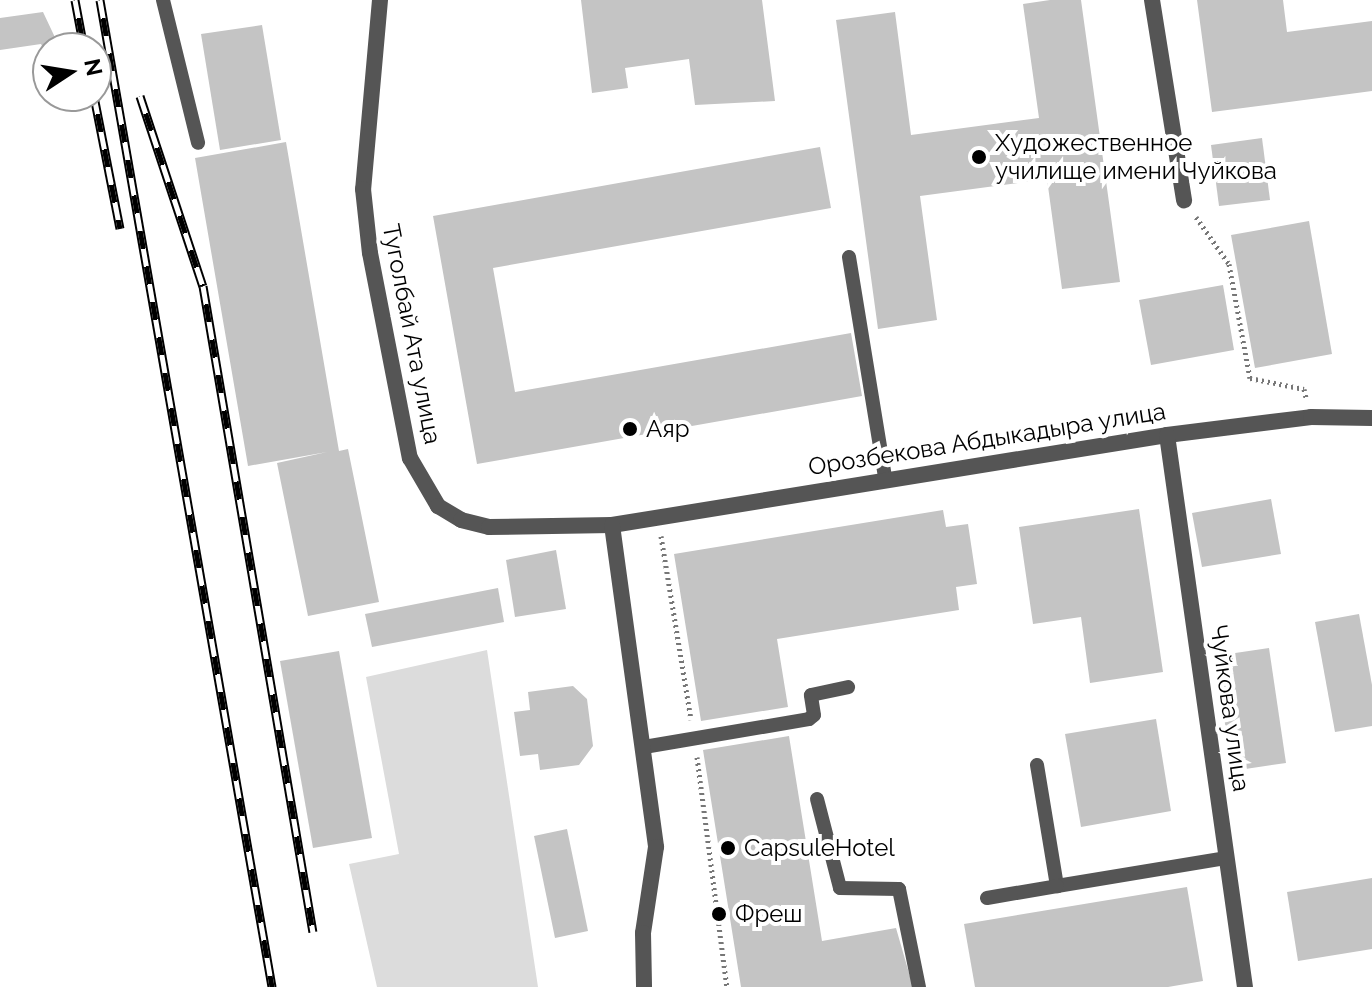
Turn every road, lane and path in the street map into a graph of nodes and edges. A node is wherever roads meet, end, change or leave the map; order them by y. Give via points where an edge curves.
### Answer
1 (163, 0) edge
2 (380, 0) edge
3 (1152, 0) edge
4 (198, 143) dead end
5 (1184, 200) joint
6 (849, 257) dead end
7 (1311, 417) junction
8 (1372, 418) edge
9 (1167, 435) junction
10 (885, 478) junction
11 (612, 525) junction
12 (848, 687) dead end
13 (644, 747) junction
14 (1037, 765) dead end
15 (817, 799) dead end
16 (1227, 858) junction
17 (1057, 886) junction
18 (987, 898) dead end
19 (644, 987) edge
20 (919, 987) edge
21 (1245, 987) edge

1 - 4 lane
2 - 11 street, Туголбай Ата улица via 363,189 370,253 410,458 438,506 461,520 489,527
3 - 5 street
5 - 7 path via 1229,264 1250,378 1304,389
6 - 10 lane
7 - 8 street, Орозбекова Абдыкадыра улица
7 - 9 street, Орозбекова Абдыкадыра улица
9 - 10 street, Орозбекова Абдыкадыра улица
9 - 16 street, Чуйкова улица
10 - 11 street, Орозбекова Абдыкадыра улица
11 - 13 street
12 - 13 lane via 811,695 814,715 809,719
13 - 19 street via 656,847 643,933
14 - 17 lane
15 - 20 lane via 840,888 899,889
16 - 17 lane
16 - 21 street, Чуйкова улица
17 - 18 lane

